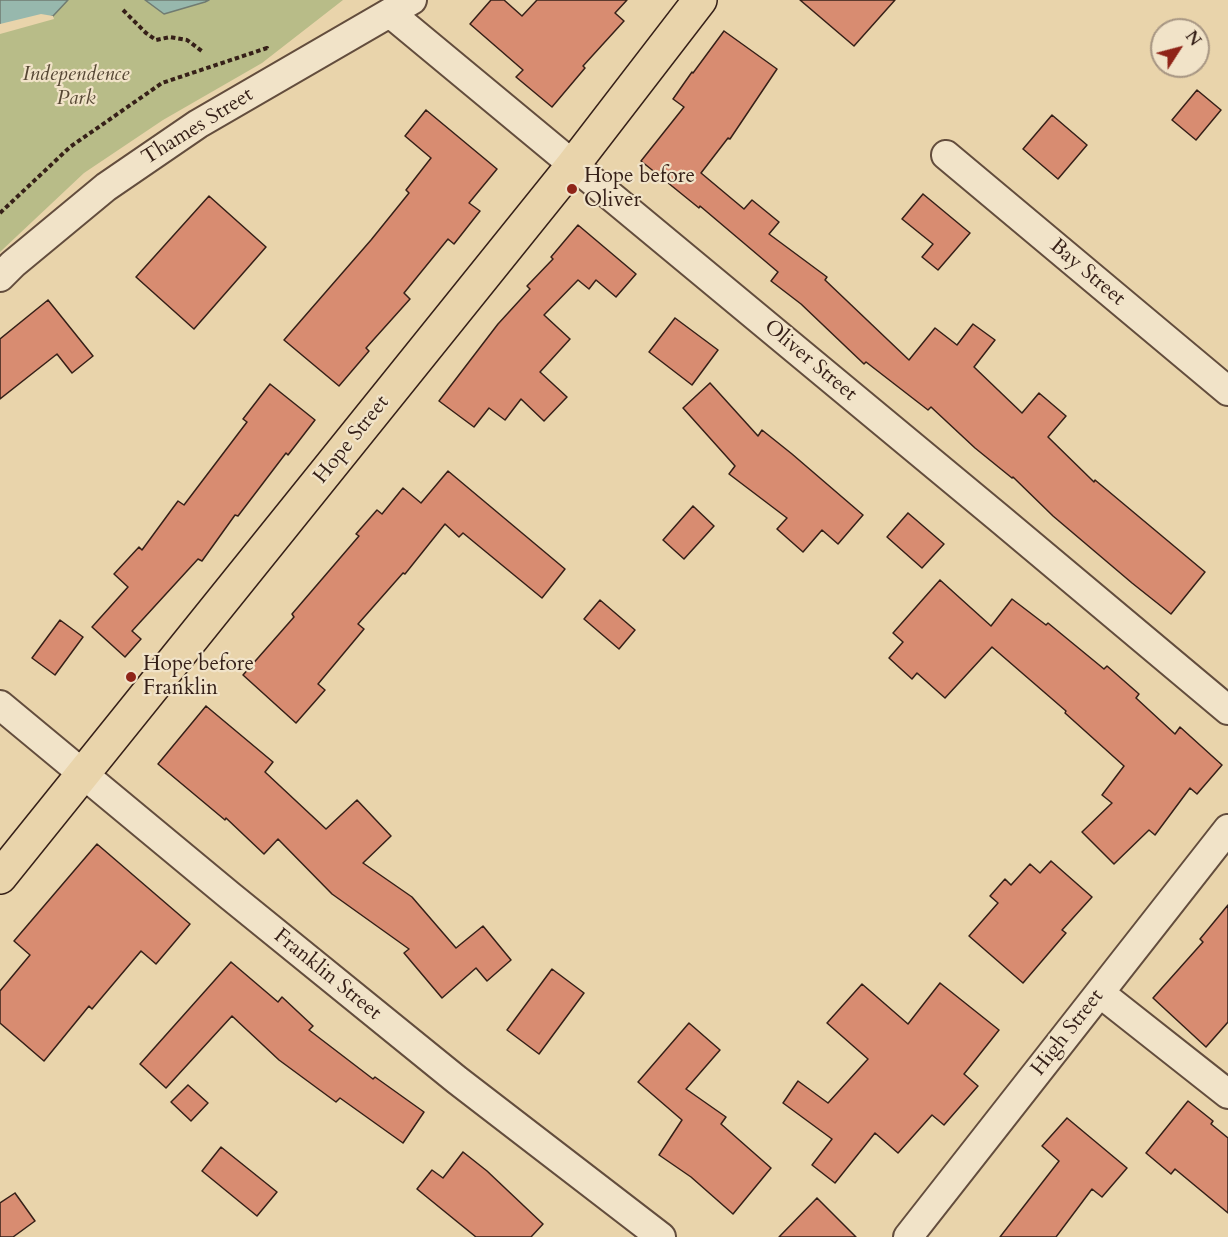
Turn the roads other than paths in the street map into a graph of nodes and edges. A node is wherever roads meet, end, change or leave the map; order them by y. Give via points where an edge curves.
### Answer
1 (700, 0) edge
2 (401, 7) edge
3 (946, 156) dead end
4 (573, 165) junction
5 (0, 277) edge
6 (1228, 390) edge
7 (0, 705) edge
8 (1228, 710) edge
9 (83, 773) junction
10 (1228, 829) edge
11 (0, 877) edge
12 (1100, 993) junction
13 (1228, 1094) edge
14 (661, 1237) edge
15 (908, 1237) edge

1 - 4 main road, Hope Street
2 - 4 street, Oliver Street
2 - 5 street, Thames Street via 198,124 106,187
3 - 6 street, Bay Street
4 - 8 street, Oliver Street
4 - 9 main road, Hope Street
7 - 9 street, Franklin Street
9 - 11 main road, Hope Street
9 - 14 street, Franklin Street via 448,1073
10 - 12 street, High Street
12 - 13 street
12 - 15 street, High Street

